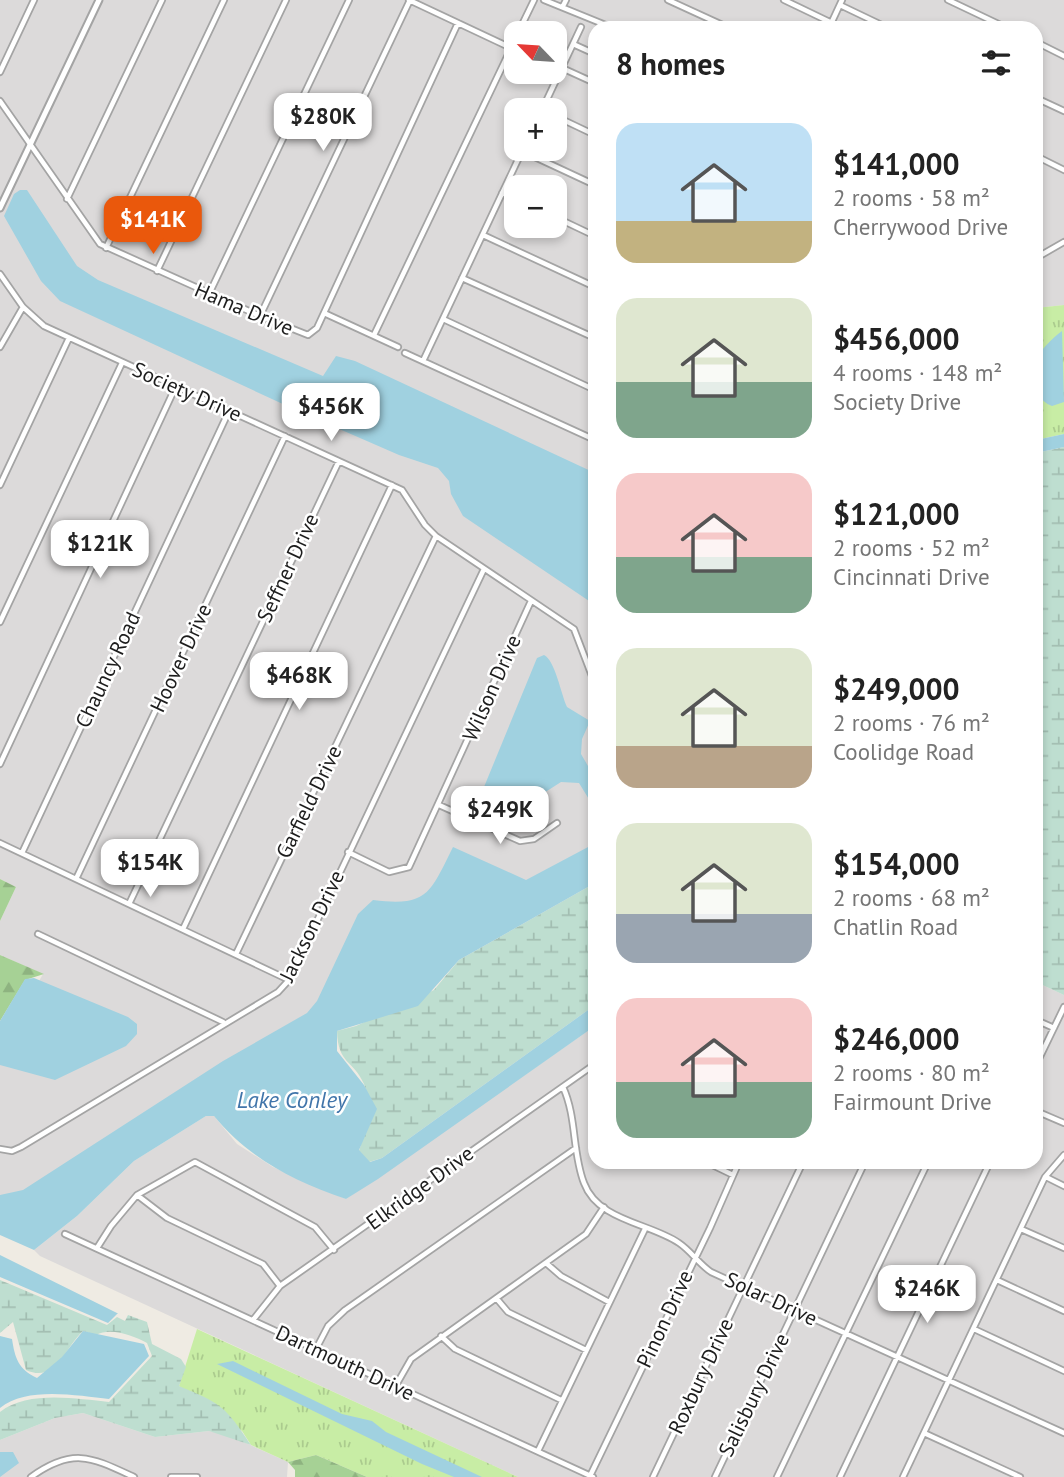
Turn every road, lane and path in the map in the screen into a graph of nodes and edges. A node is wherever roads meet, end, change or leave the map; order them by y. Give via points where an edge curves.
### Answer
1 (34, 0) edge
2 (99, 0) edge
3 (162, 0) edge
4 (224, 0) edge
5 (286, 0) edge
6 (349, 0) edge
7 (409, 0) edge
8 (534, 0) edge
9 (544, 0) edge
10 (566, 0) edge
11 (668, 0) edge
12 (784, 0) edge
13 (948, 0) edge
14 (841, 3) edge
15 (563, 6) junction
16 (524, 21) edge
17 (597, 21) edge
18 (714, 21) edge
19 (823, 21) edge
20 (833, 21) edge
21 (875, 21) edge
22 (992, 21) edge
23 (458, 23) junction
24 (581, 27) dead end
25 (573, 44) junction
26 (504, 45) edge
27 (1043, 45) edge
28 (588, 51) edge
29 (1064, 55) edge
30 (567, 57) edge
31 (504, 63) edge
32 (567, 70) edge
33 (0, 72) edge
34 (588, 80) edge
35 (0, 101) edge
36 (1043, 101) edge
37 (1064, 111) edge
38 (567, 122) edge
39 (588, 132) edge
40 (30, 145) junction
41 (1043, 160) edge
42 (518, 161) edge
43 (546, 161) edge
44 (1064, 170) edge
45 (588, 182) edge
46 (502, 193) joint
47 (67, 199) junction
48 (1, 206) edge
49 (567, 223) edge
50 (588, 233) edge
51 (483, 235) junction
52 (1064, 242) edge
53 (106, 248) junction
54 (1043, 254) edge
55 (157, 271) junction
56 (0, 274) edge
57 (462, 278) junction
58 (588, 284) edge
59 (209, 294) junction
60 (23, 307) junction
61 (324, 313) junction
62 (260, 317) junction
63 (443, 319) junction
64 (374, 335) junction
65 (588, 335) edge
66 (69, 338) junction
67 (398, 346) dead end
68 (0, 347) edge
69 (405, 353) dead end
70 (423, 361) junction
71 (122, 363) junction
72 (176, 386) junction
73 (588, 387) edge
74 (229, 411) junction
75 (285, 436) junction
76 (588, 437) edge
77 (339, 461) junction
78 (0, 485) edge
79 (392, 485) junction
80 (436, 536) junction
81 (484, 569) junction
82 (531, 601) junction
83 (0, 622) edge
84 (588, 665) edge
85 (0, 764) edge
86 (439, 804) junction
87 (557, 823) dead end
88 (0, 843) edge
89 (348, 852) junction
90 (22, 853) junction
91 (76, 879) junction
92 (129, 904) junction
93 (183, 929) junction
94 (38, 934) dead end
95 (236, 954) junction
96 (289, 980) junction
97 (1064, 1007) edge
98 (224, 1022) junction
99 (1043, 1023) edge
100 (1054, 1028) junction
101 (1043, 1051) edge
102 (588, 1069) edge
103 (563, 1087) junction
104 (1043, 1114) edge
105 (1064, 1123) edge
106 (576, 1148) junction
107 (0, 1149) edge
108 (1064, 1155) edge
109 (721, 1169) edge
110 (735, 1169) edge
111 (800, 1169) edge
112 (862, 1169) edge
113 (925, 1169) edge
114 (987, 1169) edge
115 (733, 1175) junction
116 (1045, 1177) junction
117 (1064, 1185) edge
118 (137, 1195) junction
119 (604, 1207) junction
120 (645, 1229) junction
121 (1021, 1229) junction
122 (65, 1234) dead end
123 (97, 1248) junction
124 (1064, 1248) edge
125 (334, 1250) junction
126 (694, 1257) junction
127 (546, 1263) junction
128 (997, 1280) junction
129 (280, 1286) junction
130 (744, 1287) junction
131 (497, 1298) junction
132 (609, 1302) junction
133 (795, 1310) junction
134 (1064, 1311) edge
135 (253, 1320) junction
136 (974, 1329) junction
137 (846, 1334) junction
138 (441, 1336) junction
139 (316, 1349) junction
140 (586, 1350) junction
141 (897, 1358) junction
142 (1064, 1371) edge
143 (949, 1380) junction
144 (395, 1387) junction
145 (561, 1400) junction
146 (924, 1433) junction
147 (1064, 1433) edge
148 (538, 1451) junction
149 (592, 1476) edge
150 (31, 1477) edge
151 (134, 1477) edge
152 (171, 1477) edge
153 (197, 1477) edge
154 (653, 1477) edge
155 (715, 1477) edge
156 (777, 1477) edge
157 (840, 1477) edge
158 (903, 1477) edge
159 (1020, 1477) edge

1 - 33 street
2 - 40 street
3 - 47 street
4 - 53 street
5 - 55 street
6 - 59 street
7 - 23 street
7 - 62 street
8 - 16 street
9 - 15 street
10 - 15 street
11 - 18 street
12 - 19 street
13 - 22 street
14 - 20 street
14 - 21 street
15 - 17 street
23 - 26 street
23 - 61 street
24 - 25 street
25 - 28 street
25 - 30 street
27 - 29 street
31 - 64 street
32 - 34 street
35 - 40 street, Hama Drive
36 - 37 street
38 - 39 street
40 - 47 street, Hama Drive
40 - 48 street
41 - 44 street
42 - 46 street
43 - 45 street
46 - 51 street
47 - 53 street, Hama Drive
49 - 50 street
51 - 57 street
51 - 58 street
52 - 54 street
53 - 55 street, Hama Drive
55 - 59 street, Hama Drive
56 - 60 street, Society Drive
57 - 63 street
57 - 65 street
59 - 62 street, Hama Drive
60 - 66 street, Society Drive via 38,322
60 - 68 street
61 - 62 street, Hama Drive via 308,335
61 - 64 street
63 - 70 street
63 - 73 street
64 - 67 street
66 - 71 street, Society Drive
66 - 78 street
69 - 70 street
70 - 76 street
71 - 72 street, Society Drive
71 - 83 street
72 - 74 street, Society Drive
72 - 85 street
74 - 75 street, Society Drive
74 - 90 street, Chauncy Road
75 - 77 street, Society Drive
75 - 91 street, Hoover Drive
77 - 79 street, Society Drive
77 - 92 street, Seffner Drive
79 - 80 street, Society Drive via 407,495
79 - 93 street
80 - 81 street, Society Drive
80 - 95 street, Garfield Drive
81 - 82 street, Society Drive
81 - 89 street, Jackson Drive
82 - 84 street, Society Drive via 575,629
82 - 86 street, Wilson Drive
86 - 87 street via 520,841 534,839
86 - 89 street, Wilson Drive via 403,871 389,872
88 - 90 street
89 - 96 street, Jackson Drive
90 - 91 street
91 - 92 street
92 - 93 street
93 - 95 street
94 - 98 street
95 - 96 street
96 - 98 street, Jackson Drive via 278,992
97 - 100 street
98 - 107 street, Jackson Drive via 21,1147
99 - 100 street
100 - 101 street
102 - 103 street, Elkridge Drive
103 - 106 street, Solar Drive via 571,1105
103 - 125 street, Elkridge Drive
104 - 105 street
106 - 119 street, Solar Drive via 590,1195
106 - 139 street via 345,1310 328,1326
108 - 116 street
109 - 115 street
110 - 115 street, Pinon Drive
111 - 130 street, Roxbury Drive
112 - 133 street, Salisbury Drive
113 - 137 street
114 - 141 street
115 - 126 street, Pinon Drive
116 - 117 street
116 - 121 street
118 - 123 street
118 - 125 street via 195,1162 315,1227
118 - 129 street via 167,1219 263,1264
119 - 120 street, Solar Drive
119 - 127 street via 586,1234
120 - 126 street, Solar Drive via 678,1242
120 - 132 street
121 - 124 street
121 - 128 street
122 - 123 street, Dartmouth Drive
123 - 135 street, Dartmouth Drive
125 - 129 street, Elkridge Drive
126 - 130 street, Solar Drive via 711,1272
126 - 149 street, Pinon Drive
127 - 131 street
127 - 132 street
128 - 134 street
128 - 136 street
129 - 135 street, Elkridge Drive
130 - 133 street, Solar Drive
130 - 154 street, Roxbury Drive
131 - 138 street
131 - 140 street via 508,1312
132 - 140 street
133 - 137 street, Solar Drive
133 - 155 street, Salisbury Drive
135 - 139 street, Dartmouth Drive
136 - 142 street
136 - 143 street
137 - 141 street, Solar Drive
137 - 156 street
138 - 144 street via 411,1359
138 - 145 street via 455,1349
139 - 144 street, Dartmouth Drive
140 - 145 street
141 - 143 street, Solar Drive
141 - 157 street
143 - 146 street
143 - 147 street, Solar Drive
144 - 148 street, Dartmouth Drive
145 - 148 street
146 - 158 street
146 - 159 street
148 - 149 street, Dartmouth Drive
150 - 151 street via 54,1461 82,1457
152 - 153 street

